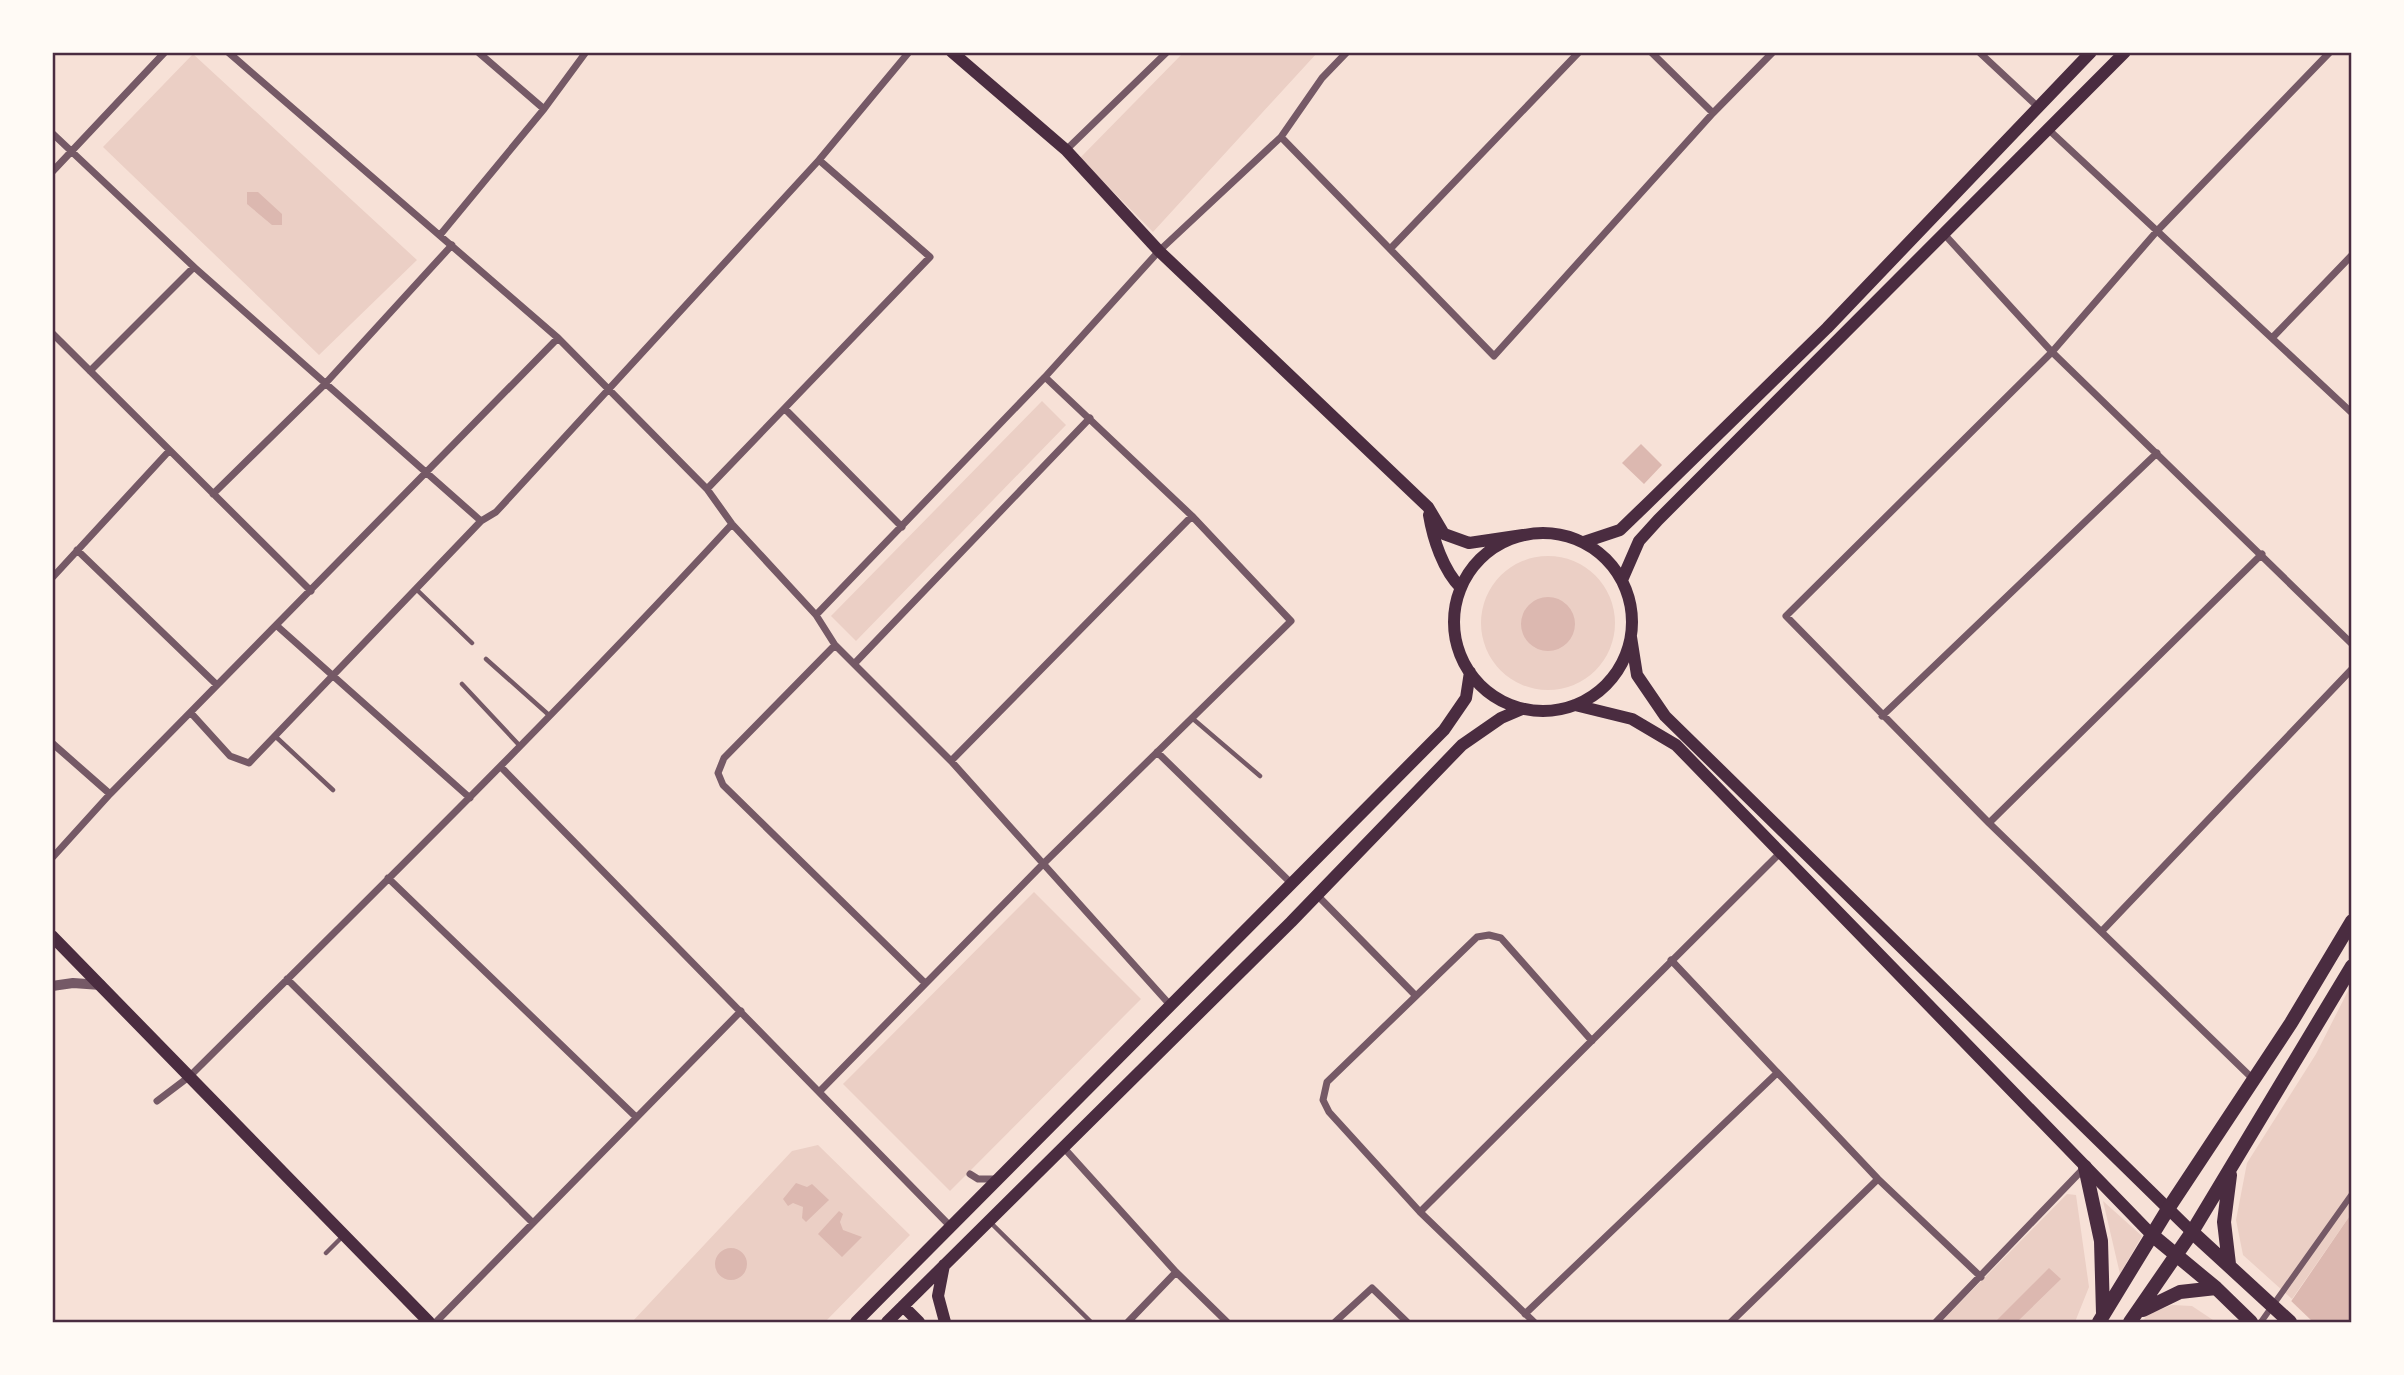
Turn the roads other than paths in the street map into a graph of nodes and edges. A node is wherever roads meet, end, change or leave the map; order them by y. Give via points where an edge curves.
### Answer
1 (165, 52) edge
2 (228, 52) edge
3 (478, 52) edge
4 (586, 52) edge
5 (909, 52) edge
6 (952, 52) edge
7 (1167, 52) edge
8 (1347, 52) edge
9 (1579, 52) edge
10 (1651, 52) edge
11 (1773, 52) edge
12 (1979, 52) edge
13 (2091, 52) edge
14 (2125, 52) edge
15 (2330, 52) edge
16 (2038, 107) junction
17 (544, 109) junction
18 (1713, 113) junction
19 (2049, 130) junction
20 (52, 133) edge
21 (1281, 137) junction
22 (1066, 150) junction
23 (72, 152) junction
24 (819, 160) junction
25 (52, 172) edge
26 (2157, 231) junction
27 (1945, 234) junction
28 (440, 235) junction
29 (452, 246) junction
30 (1392, 247) junction
31 (1159, 251) junction
32 (2351, 255) edge
33 (194, 267) junction
34 (52, 333) edge
35 (2273, 337) junction
36 (558, 338) junction
37 (2052, 352) junction
38 (90, 370) junction
39 (1045, 377) junction
40 (324, 385) junction
41 (608, 390) junction
42 (785, 409) junction
43 (2351, 413) edge
44 (1090, 418) junction
45 (169, 451) junction
46 (2157, 453) junction
47 (423, 473) junction
48 (707, 489) junction
49 (213, 494) junction
50 (1428, 508) junction
51 (1192, 516) junction
52 (481, 521) junction
53 (732, 524) junction
54 (902, 527) junction
55 (1522, 535) junction
56 (1584, 542) junction
57 (78, 550) junction
58 (2262, 554) junction
59 (52, 578) edge
60 (1622, 580) junction
61 (1461, 588) junction
62 (416, 589) junction
63 (311, 591) junction
64 (816, 615) junction
65 (276, 625) junction
66 (1631, 637) junction
67 (472, 643) dead end
68 (2351, 644) edge
69 (835, 645) junction
70 (486, 660) dead end
71 (854, 664) junction
72 (2351, 669) edge
73 (1470, 672) junction
74 (333, 676) junction
75 (462, 684) dead end
76 (217, 685) junction
77 (1575, 705) junction
78 (1522, 709) junction
79 (191, 713) junction
80 (551, 716) junction
81 (1882, 716) junction
82 (1192, 718) junction
83 (275, 736) junction
84 (52, 743) edge
85 (521, 747) junction
86 (1157, 752) junction
87 (951, 761) junction
88 (501, 767) junction
89 (1260, 776) dead end
90 (333, 790) dead end
91 (110, 794) junction
92 (470, 799) junction
93 (1989, 823) junction
94 (1779, 854) junction
95 (52, 858) edge
96 (1042, 866) junction
97 (388, 878) junction
98 (1292, 884) junction
99 (1317, 895) junction
100 (2351, 921) edge
101 (2102, 931) junction
102 (52, 936) edge
103 (1671, 960) junction
104 (2351, 966) edge
105 (287, 979) junction
106 (925, 983) junction
107 (101, 985) junction
108 (52, 986) edge
109 (1416, 996) junction
110 (1171, 1006) junction
111 (741, 1011) junction
112 (1592, 1041) junction
113 (1776, 1074) junction
114 (190, 1076) junction
115 (2253, 1079) junction
116 (820, 1091) junction
117 (157, 1101) dead end
118 (636, 1117) junction
119 (1064, 1148) junction
120 (2234, 1160) junction
121 (2085, 1167) junction
122 (970, 1174) dead end
123 (999, 1178) junction
124 (1878, 1179) junction
125 (2351, 1194) edge
126 (2168, 1209) junction
127 (1420, 1212) junction
128 (989, 1222) junction
129 (533, 1223) junction
130 (952, 1228) junction
131 (2192, 1232) junction
132 (344, 1235) junction
133 (2152, 1235) junction
134 (326, 1253) dead end
135 (2176, 1257) junction
136 (944, 1265) junction
137 (2234, 1269) junction
138 (1176, 1272) junction
139 (1981, 1277) junction
140 (2219, 1291) junction
141 (903, 1306) junction
142 (1525, 1314) junction
143 (2101, 1320) edge
144 (2132, 1320) edge
145 (429, 1322) edge
146 (436, 1322) edge
147 (856, 1322) edge
148 (887, 1322) edge
149 (919, 1322) edge
150 (945, 1322) edge
151 (1091, 1322) edge
152 (1128, 1322) edge
153 (1227, 1322) edge
154 (1335, 1322) edge
155 (1408, 1322) edge
156 (1534, 1322) edge
157 (1731, 1322) edge
158 (1936, 1322) edge
159 (2251, 1322) edge
160 (2262, 1322) edge
161 (2290, 1322) edge

1 - 23 street
2 - 28 street
3 - 17 street
4 - 17 street
5 - 24 street
6 - 22 main road
7 - 22 street
8 - 21 street via 1322,78
9 - 30 street
10 - 18 street
11 - 18 street
12 - 16 street
13 - 16 main road
14 - 19 main road
15 - 26 street
16 - 56 main road via 1827,328 1639,512 1620,530
17 - 28 street
18 - 30 street via 1494,356
19 - 26 street
19 - 27 main road
20 - 23 street
21 - 30 street
21 - 31 street
22 - 31 main road
23 - 25 street
23 - 33 street
24 - 41 street
24 - 42 street via 930,257
26 - 35 street
26 - 37 street
27 - 37 street
27 - 60 main road via 1658,520 1639,541
28 - 29 street
29 - 36 street
29 - 40 street
31 - 39 street
31 - 50 main road
32 - 35 street
33 - 38 street
33 - 40 street
34 - 38 street
35 - 43 street
36 - 41 street
36 - 47 street
37 - 46 street
37 - 81 street via 1786,616
38 - 45 street
39 - 44 street
39 - 54 street
40 - 47 street
40 - 49 street
41 - 48 street
41 - 52 street via 496,512
42 - 48 street
42 - 54 street
44 - 51 street
44 - 71 street
45 - 49 street
45 - 57 street
46 - 58 street
46 - 81 street
47 - 52 street
47 - 63 street
48 - 53 street
49 - 63 street
50 - 55 main road via 1444,534 1469,543
50 - 61 main road via 1434,540
51 - 82 street via 1291,621
51 - 87 street
52 - 62 street
53 - 64 street
53 - 80 street
54 - 64 street
55 - 56 main road via 1564,535
55 - 61 main road via 1485,554
56 - 60 main road via 1612,565
57 - 59 street
57 - 76 street
58 - 68 street
58 - 93 street
60 - 66 main road via 1629,598
61 - 73 main road via 1454,631
62 - 67 lane
62 - 74 street
63 - 65 street
64 - 69 street
65 - 74 street
65 - 76 street
66 - 77 main road via 1611,679
66 - 126 main road via 1637,675 1665,716
69 - 71 street
69 - 106 street via 724,758 718,773 723,785
70 - 80 lane
71 - 87 street
72 - 101 street
73 - 78 main road via 1497,698
73 - 98 main road via 1466,698 1453,721
74 - 83 street
74 - 92 street
75 - 85 lane
76 - 79 street
77 - 78 main road
77 - 94 main road via 1633,719 1675,745
78 - 99 main road via 1462,745
79 - 83 street via 230,756 249,763
79 - 91 street
80 - 85 street
81 - 93 street
82 - 86 street
82 - 89 lane
83 - 90 lane
84 - 91 street
85 - 88 street
86 - 96 street
86 - 98 street
87 - 96 street
88 - 92 street
88 - 111 street
91 - 95 street
92 - 97 street
93 - 101 street
94 - 103 street
94 - 121 main road
96 - 106 street
96 - 110 street
97 - 105 street
97 - 118 street
98 - 110 main road
99 - 109 street
99 - 119 main road
100 - 115 main road
101 - 115 street
102 - 107 main road
103 - 112 street
103 - 113 street
104 - 120 main road
105 - 114 street
105 - 129 street
106 - 116 street
107 - 108 street
107 - 114 main road
109 - 112 street via 1477,937 1501,938
109 - 127 street via 1326,1082 1323,1100
110 - 123 main road
111 - 116 street
111 - 118 street
112 - 127 street
113 - 124 street
113 - 142 street
114 - 117 street
114 - 132 main road
115 - 126 main road
116 - 130 street
118 - 129 street
119 - 128 main road
119 - 138 street
120 - 131 main road
120 - 137 main road via 2224,1222
121 - 133 main road
121 - 139 street
121 - 143 main road via 2101,1241
122 - 123 street via 978,1179
123 - 130 main road
124 - 139 street
124 - 157 street
125 - 160 street
126 - 131 main road
126 - 133 main road
127 - 142 street
128 - 136 main road
128 - 151 lane
129 - 146 street
130 - 147 main road
131 - 135 main road
131 - 137 main road
132 - 134 lane
132 - 145 main road
133 - 135 main road
133 - 143 main road
135 - 140 main road
135 - 144 main road
136 - 141 main road
136 - 150 main road via 938,1296
137 - 161 main road
138 - 152 street
138 - 153 street
139 - 158 street
140 - 144 main road via 2189,1290 2163,1298
140 - 159 main road
141 - 148 main road
141 - 149 main road
142 - 156 street
154 - 155 street via 1372,1289

